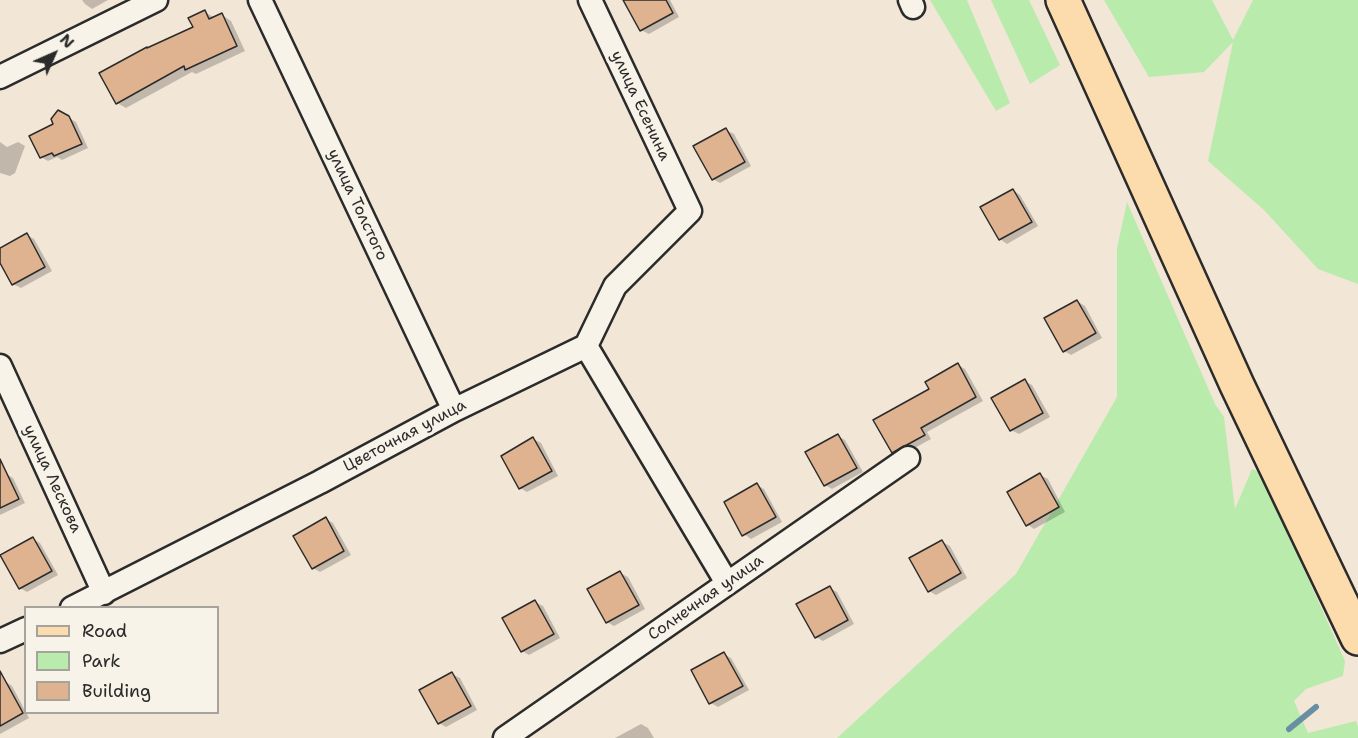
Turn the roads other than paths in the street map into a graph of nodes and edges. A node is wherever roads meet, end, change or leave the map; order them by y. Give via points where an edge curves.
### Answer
1 (156, 0) edge
2 (260, 0) edge
3 (590, 0) edge
4 (1063, 0) edge
5 (0, 77) edge
6 (586, 346) junction
7 (0, 366) edge
8 (454, 410) junction
9 (908, 458) dead end
10 (727, 583) junction
11 (104, 593) junction
12 (76, 606) edge
13 (24, 630) edge
14 (1358, 638) edge
15 (0, 641) edge
16 (505, 738) edge

1 - 5 street
2 - 8 street, улица Толстого
3 - 6 street, улица Есенина via 690,211 615,286
4 - 14 main road via 1237,385
6 - 8 street, Цветочная улица
6 - 10 street
7 - 11 street, улица Лескова
8 - 11 street, Цветочная улица
9 - 10 street, Солнечная улица
10 - 16 street, Солнечная улица
11 - 12 street, Цветочная улица
13 - 15 street

